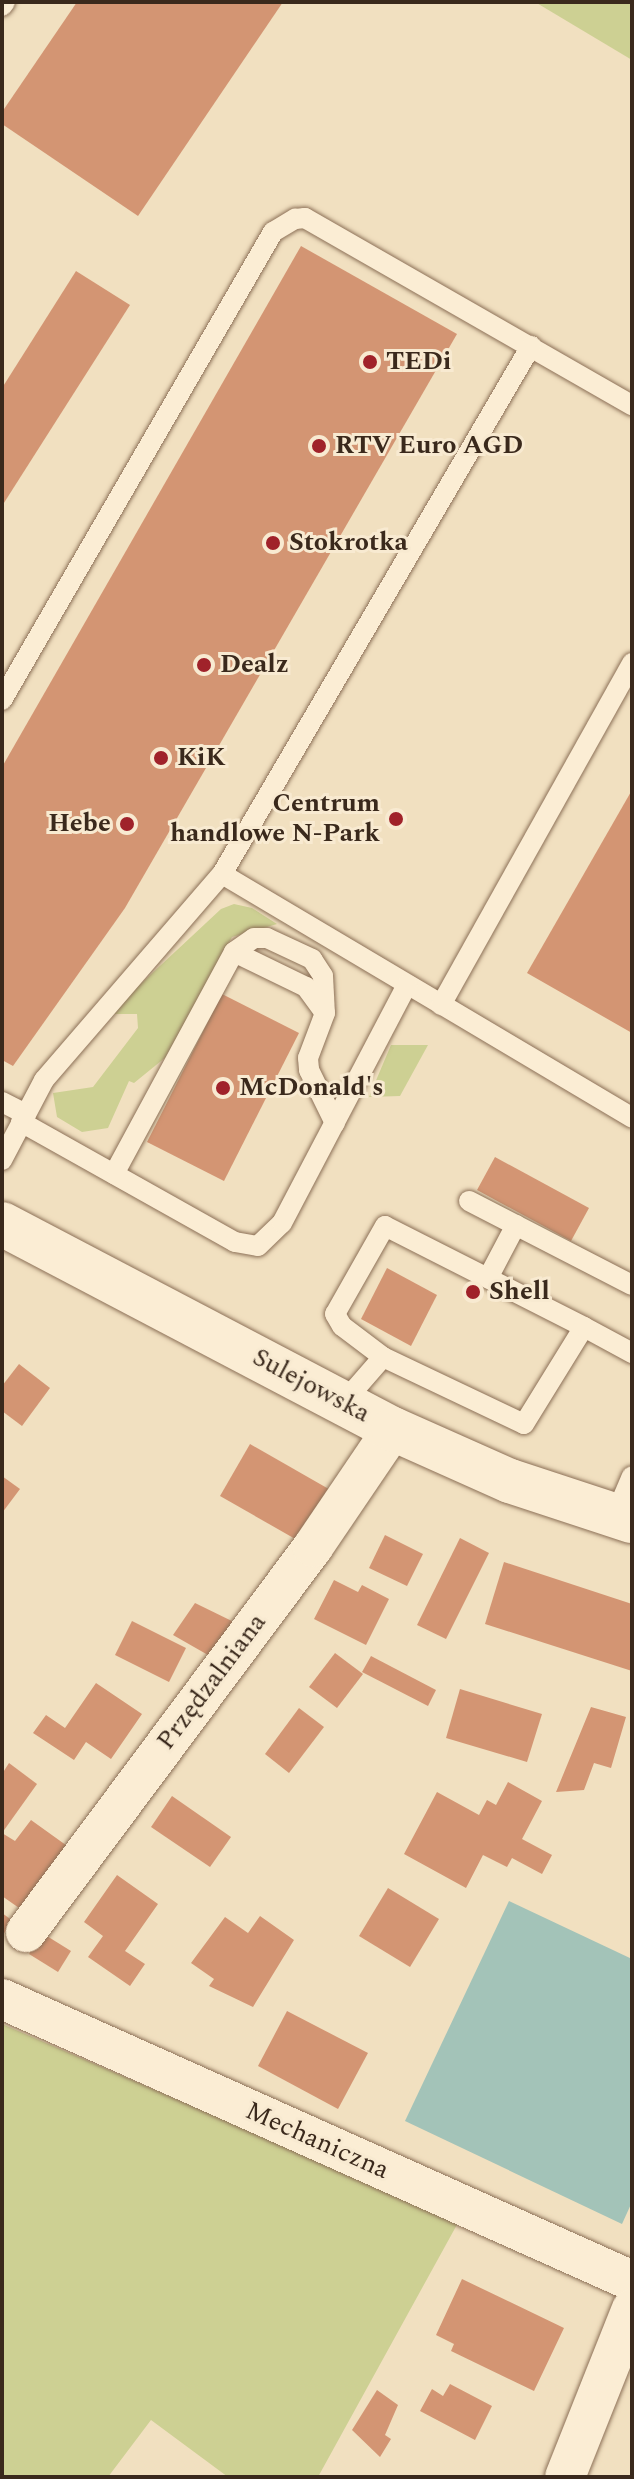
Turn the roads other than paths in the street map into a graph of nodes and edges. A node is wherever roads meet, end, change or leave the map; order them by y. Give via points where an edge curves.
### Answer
1 (531, 346) junction
2 (632, 405) edge
3 (632, 663) edge
4 (2, 700) edge
5 (222, 874) junction
6 (234, 952) junction
7 (407, 985) junction
8 (441, 1005) junction
9 (325, 1013) junction
10 (2, 1102) edge
11 (632, 1117) edge
12 (24, 1118) junction
13 (335, 1123) junction
14 (2, 1160) edge
15 (114, 1174) junction
16 (469, 1201) dead end
17 (2, 1224) edge
18 (516, 1225) junction
19 (488, 1278) junction
20 (632, 1285) edge
21 (584, 1327) junction
22 (632, 1353) edge
23 (383, 1357) junction
24 (343, 1403) junction
25 (393, 1429) junction
26 (632, 1476) edge
27 (623, 1519) edge
28 (26, 1932) dead end
29 (2, 1999) edge
30 (632, 2281) edge
31 (632, 2309) edge
32 (565, 2477) edge

1 - 2 lane
1 - 4 lane via 305,218 283,225 273,232
1 - 5 lane
3 - 8 lane
5 - 7 lane
5 - 12 lane via 62,1057
6 - 9 lane via 306,987
6 - 9 lane via 254,938 267,938 312,959 323,976
6 - 15 lane
7 - 8 lane
7 - 13 lane
8 - 11 lane
9 - 13 lane via 308,1058 309,1070
10 - 12 lane
12 - 14 lane
12 - 15 lane
13 - 15 lane via 282,1223 258,1246 235,1242
16 - 18 lane
17 - 24 main road, Sulejowska
18 - 19 lane
18 - 20 lane
19 - 21 lane
19 - 23 lane via 385,1226 335,1314 342,1326
21 - 22 lane
21 - 23 lane via 524,1424
23 - 24 lane
24 - 25 main road, Sulejowska
25 - 27 main road, Sulejowska via 510,1481
25 - 28 street, Przędzalniana via 313,1547
26 - 27 lane
29 - 30 street, Mechaniczna
31 - 32 street

